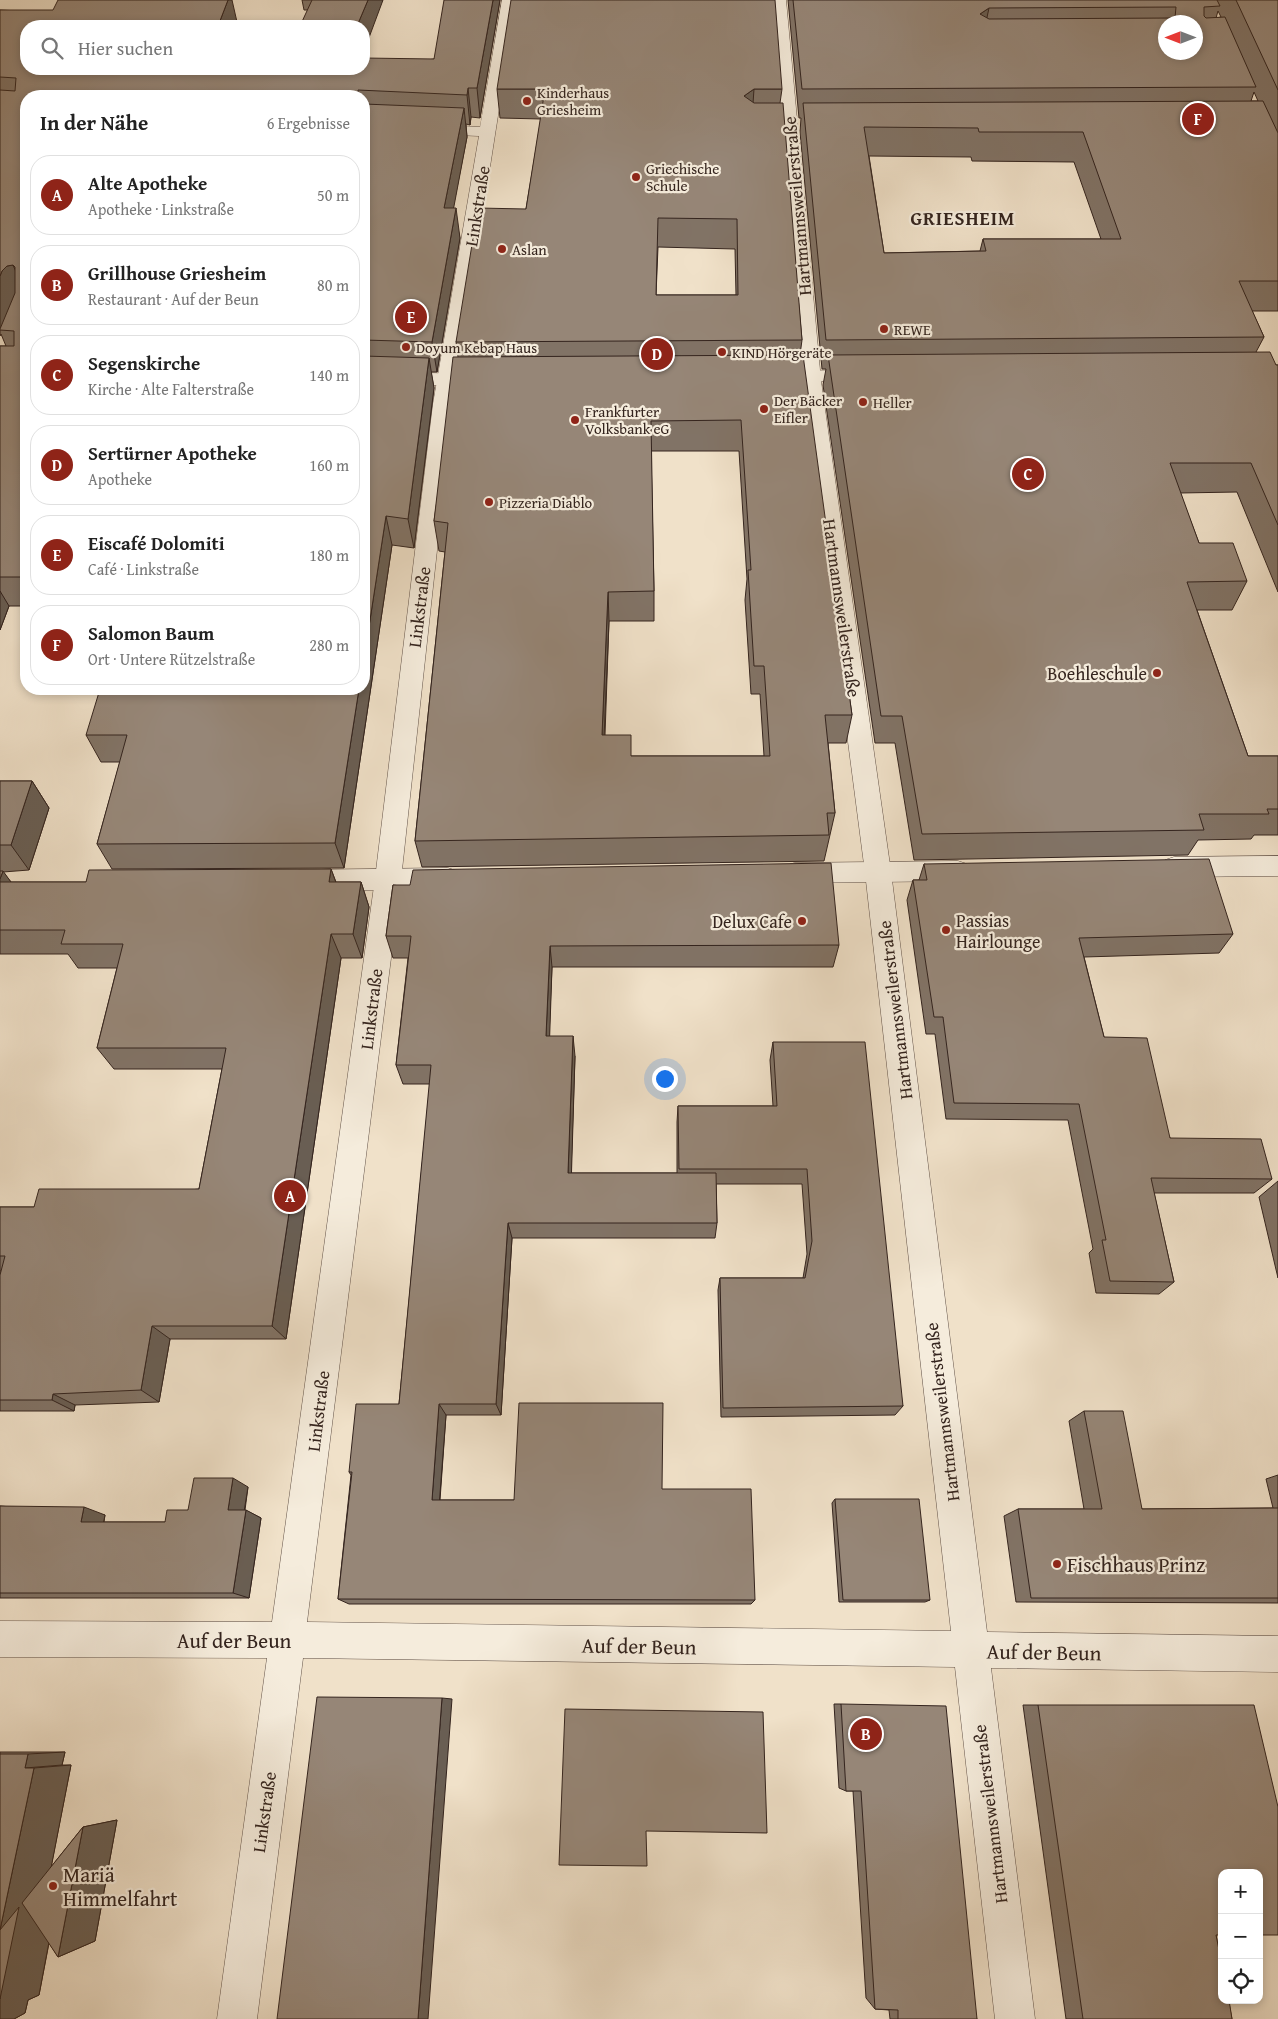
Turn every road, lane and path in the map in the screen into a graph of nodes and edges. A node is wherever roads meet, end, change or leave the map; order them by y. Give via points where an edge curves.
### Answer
1 (509, 0) edge
2 (779, 0) edge
3 (370, 126) edge
4 (489, 132) junction
5 (878, 376) edge
6 (750, 377) edge
7 (810, 377) junction
8 (370, 378) edge
9 (447, 380) junction
10 (502, 380) edge
11 (1278, 866) edge
12 (1148, 868) edge
13 (978, 870) edge
14 (878, 872) junction
15 (770, 874) edge
16 (476, 878) edge
17 (388, 879) junction
18 (278, 881) edge
19 (0, 1639) edge
20 (288, 1640) junction
21 (971, 1651) junction
22 (1278, 1654) edge
23 (237, 2019) edge
24 (1015, 2019) edge

1 - 4 street, Linkstraße
2 - 7 street, Hartmannsweilerstraße
3 - 4 street
4 - 9 street, Linkstraße
5 - 7 street
6 - 7 street
7 - 14 street, Hartmannsweilerstraße
8 - 9 street
9 - 10 street
9 - 17 street, Linkstraße
11 - 12 street
13 - 14 street
14 - 15 street
14 - 21 street, Hartmannsweilerstraße
16 - 17 street
17 - 18 street
17 - 20 street, Linkstraße
19 - 20 street, Auf der Beun
20 - 21 street, Auf der Beun
20 - 23 street, Linkstraße
21 - 22 street, Auf der Beun
21 - 24 street, Hartmannsweilerstraße

